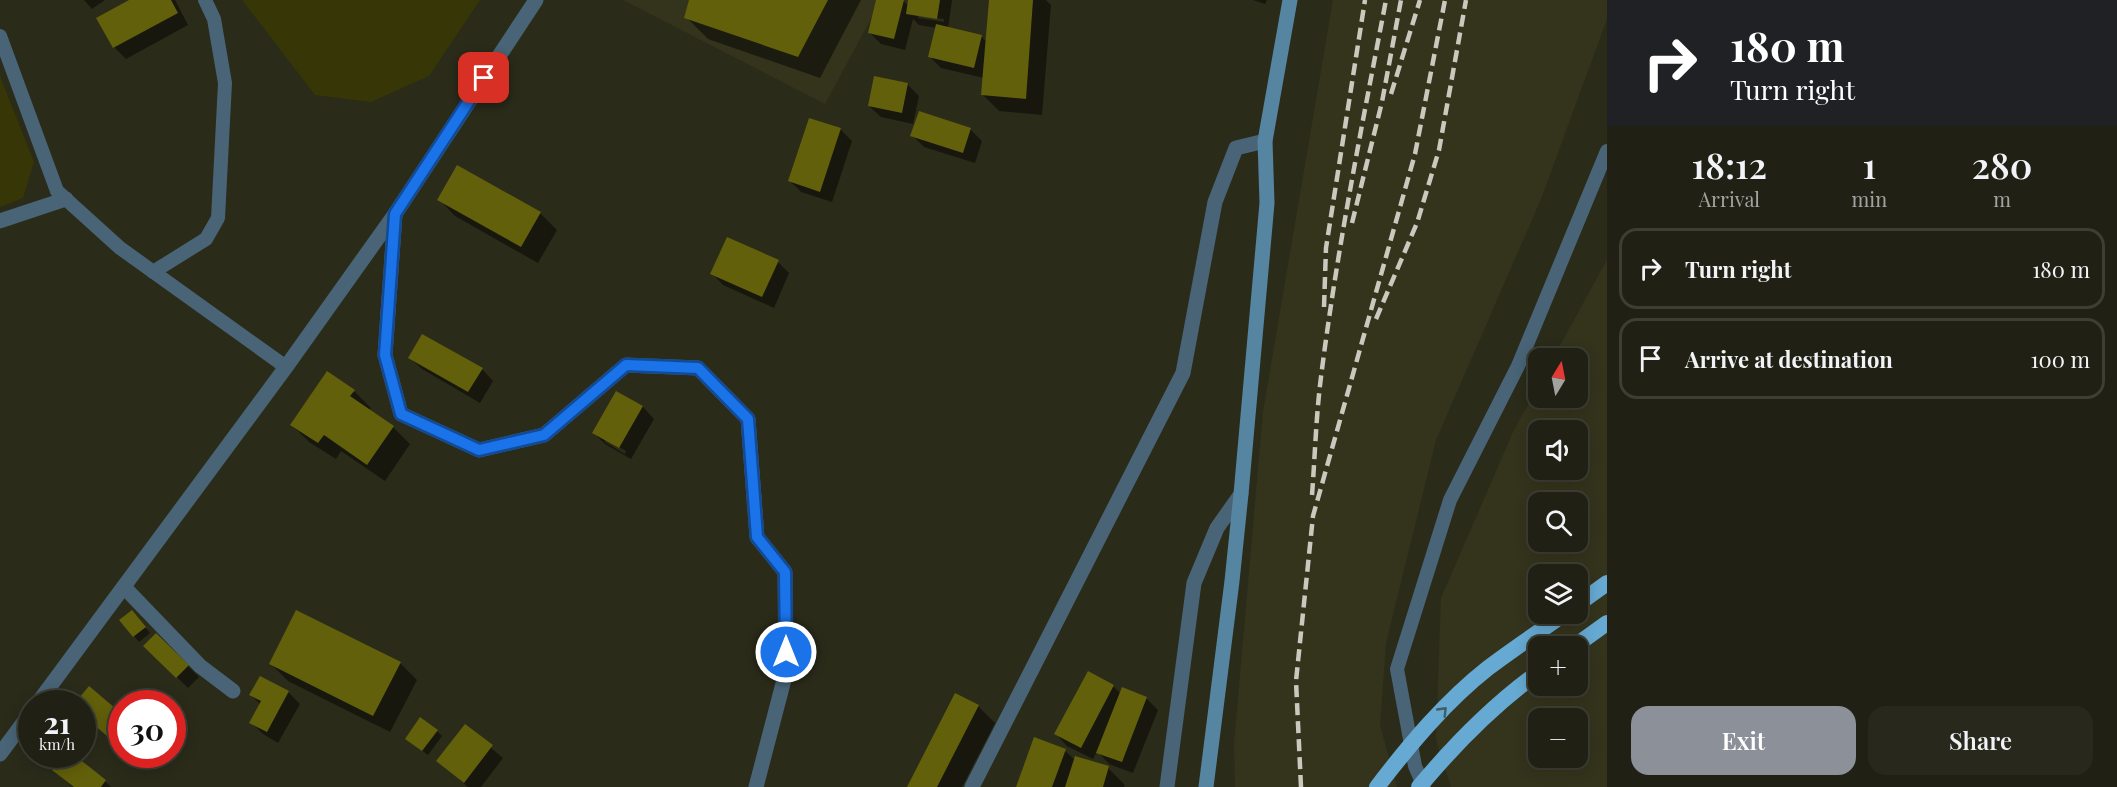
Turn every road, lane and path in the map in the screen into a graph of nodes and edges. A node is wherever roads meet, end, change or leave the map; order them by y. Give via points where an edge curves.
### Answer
1 (205, 0) edge
2 (536, 0) edge
3 (1290, 0) edge
4 (0, 36) edge
5 (1265, 141) junction
6 (1607, 151) edge
7 (66, 199) junction
8 (395, 214) junction
9 (0, 220) edge
10 (153, 272) junction
11 (286, 367) junction
12 (1240, 494) junction
13 (1607, 583) edge
14 (124, 587) junction
15 (1588, 597) edge
16 (1607, 623) edge
17 (1550, 624) edge
18 (1588, 637) edge
19 (1528, 680) edge
20 (47, 690) edge
21 (233, 692) dead end
22 (18, 730) edge
23 (0, 754) edge
24 (756, 787) edge
25 (972, 787) edge
26 (1167, 787) edge
27 (1206, 787) edge
28 (1377, 787) edge
29 (1419, 787) edge
30 (1424, 787) edge

1 - 10 lane via 214,19 225,83 218,218 206,238
2 - 8 street
3 - 5 main road
4 - 7 lane via 57,191
5 - 12 main road via 1267,202
5 - 25 street via 1236,148 1230,161 1215,201 1183,373
6 - 30 lane via 1518,366 1450,500 1397,669 1416,766
7 - 9 street
7 - 10 lane
8 - 11 street
8 - 24 street via 385,355 401,414 479,450 544,435 626,365 698,368 748,419 757,537 785,572 786,672
10 - 11 lane
11 - 14 street
12 - 26 street via 1217,528 1194,583
12 - 27 main road
13 - 15 highway
14 - 20 street
14 - 21 street via 200,666
16 - 18 highway
28 -> 17 highway, bridge via 1454,699 1487,668
19 - 29 highway, bridge via 1477,722
22 - 23 street

